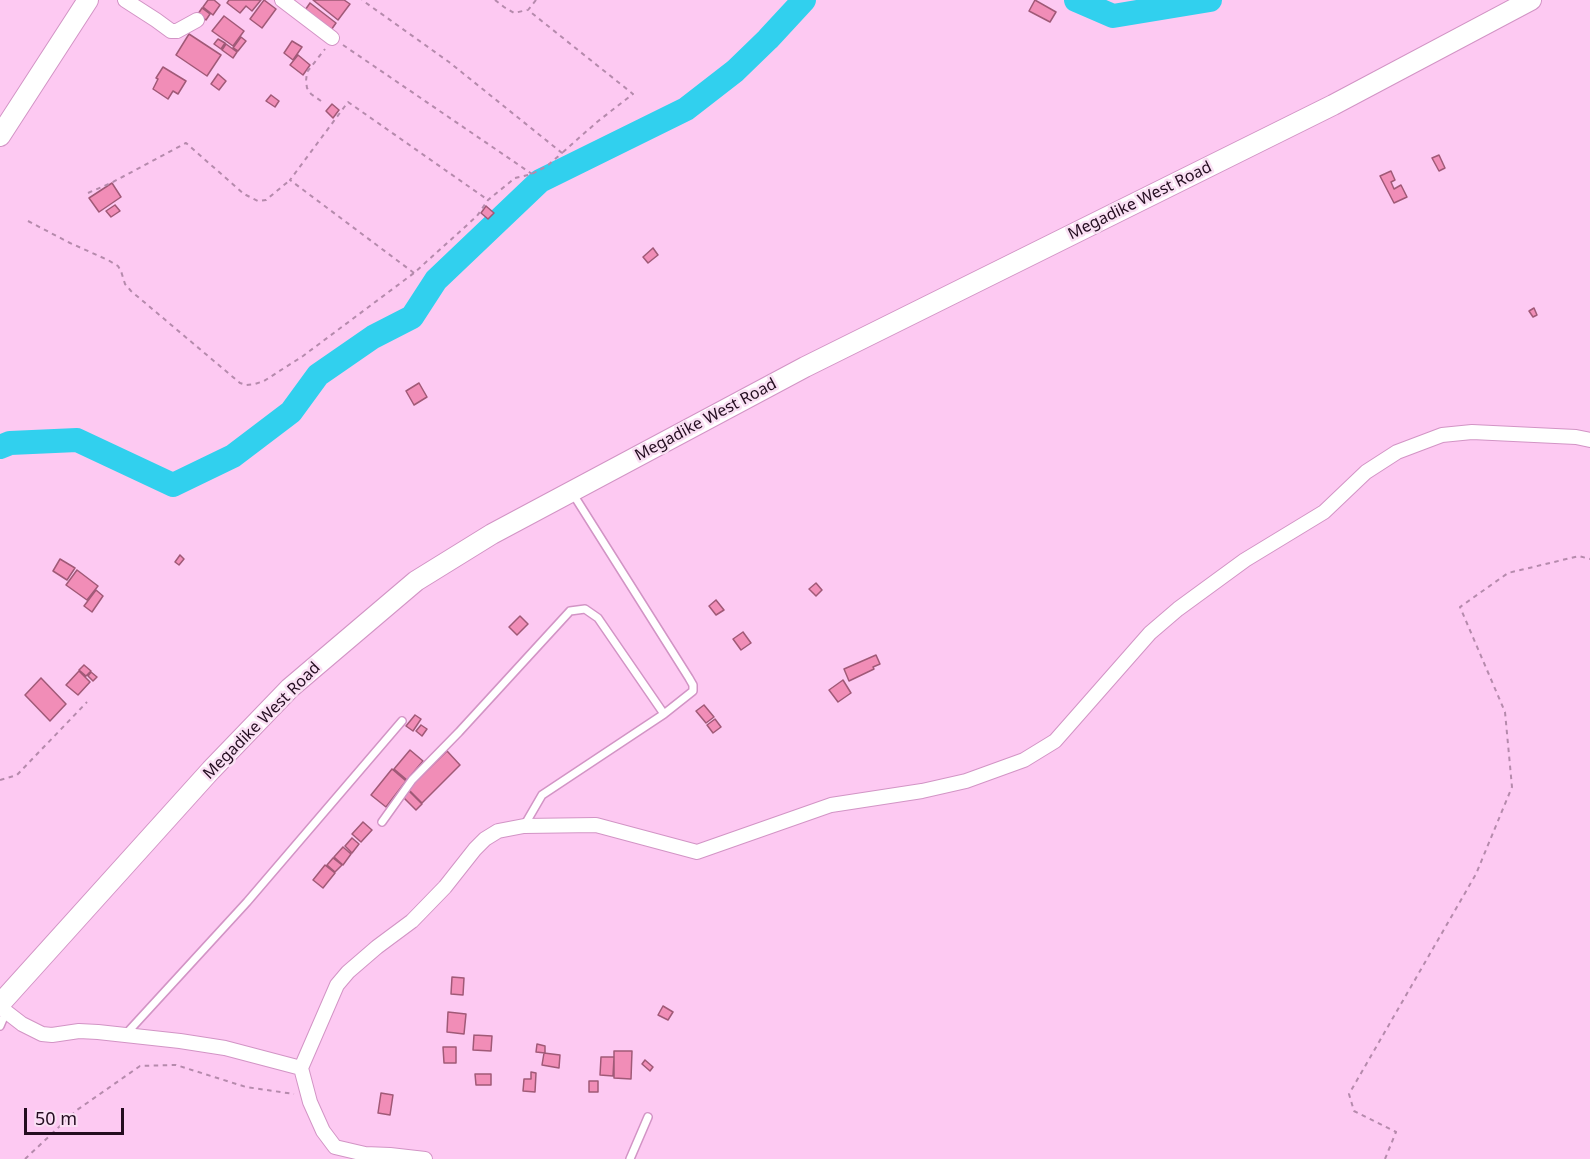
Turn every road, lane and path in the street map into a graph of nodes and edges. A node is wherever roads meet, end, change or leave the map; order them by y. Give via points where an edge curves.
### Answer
1 (88, 0) edge
2 (125, 0) edge
3 (282, 0) edge
4 (362, 0) edge
5 (495, 0) edge
6 (536, 0) edge
7 (1531, 0) edge
8 (528, 10) junction
9 (197, 21) dead end
10 (332, 38) junction
11 (321, 101) dead end
12 (0, 136) edge
13 (562, 153) junction
14 (532, 174) junction
15 (290, 180) junction
16 (88, 193) dead end
17 (488, 200) junction
18 (28, 221) dead end
19 (414, 273) junction
20 (1590, 440) edge
21 (571, 491) junction
22 (1590, 560) edge
23 (87, 702) dead end
24 (664, 714) junction
25 (402, 721) dead end
26 (0, 780) edge
27 (382, 822) dead end
28 (525, 826) junction
29 (2, 1008) edge
30 (0, 1026) edge
31 (125, 1035) junction
32 (301, 1068) junction
33 (310, 1102) junction
34 (648, 1117) dead end
35 (25, 1159) edge
36 (425, 1159) edge
37 (630, 1159) edge
38 (1384, 1159) edge

1 - 12 street
2 - 9 street via 171,31
3 - 10 street
4 - 13 path via 449,62
5 - 8 path via 514,13
6 - 8 path
7 - 21 street, Megadike West Road via 1333,105 805,367
8 - 13 path via 633,94
10 - 11 path via 307,72 307,88
10 - 14 path
13 - 14 path
14 - 17 path via 515,178
15 - 16 path via 266,200 258,201 244,194 186,143
15 - 17 path via 348,102
15 - 19 path
17 - 19 path via 477,216
18 - 19 path via 117,266 131,291 246,385 264,381 303,356
20 - 28 street via 1472,432 1442,435 1397,452 1366,472 1324,512 1245,560 1178,609 1150,633 1055,741 1024,760 966,782 831,805 697,852 596,825
21 - 24 lane via 693,685 693,691
21 - 29 street, Megadike West Road via 416,581 290,688 212,770
22 - 38 path via 1579,556 1508,573 1460,607 1505,712 1512,788 1476,874 1349,1094 1354,1111 1396,1132
23 - 26 path via 17,775
24 - 27 lane via 598,618 585,609 570,611 412,780
24 - 28 lane via 542,795
25 - 31 lane via 247,902
28 - 32 street via 498,831 484,839 412,921 348,972 337,985
29 - 30 lane
29 - 31 street via 21,1024 42,1034 79,1031
31 - 32 street via 225,1048
32 - 33 street
33 - 35 path via 291,1092 246,1087 176,1065 140,1066 77,1110
33 - 36 street via 335,1147
34 - 37 lane

